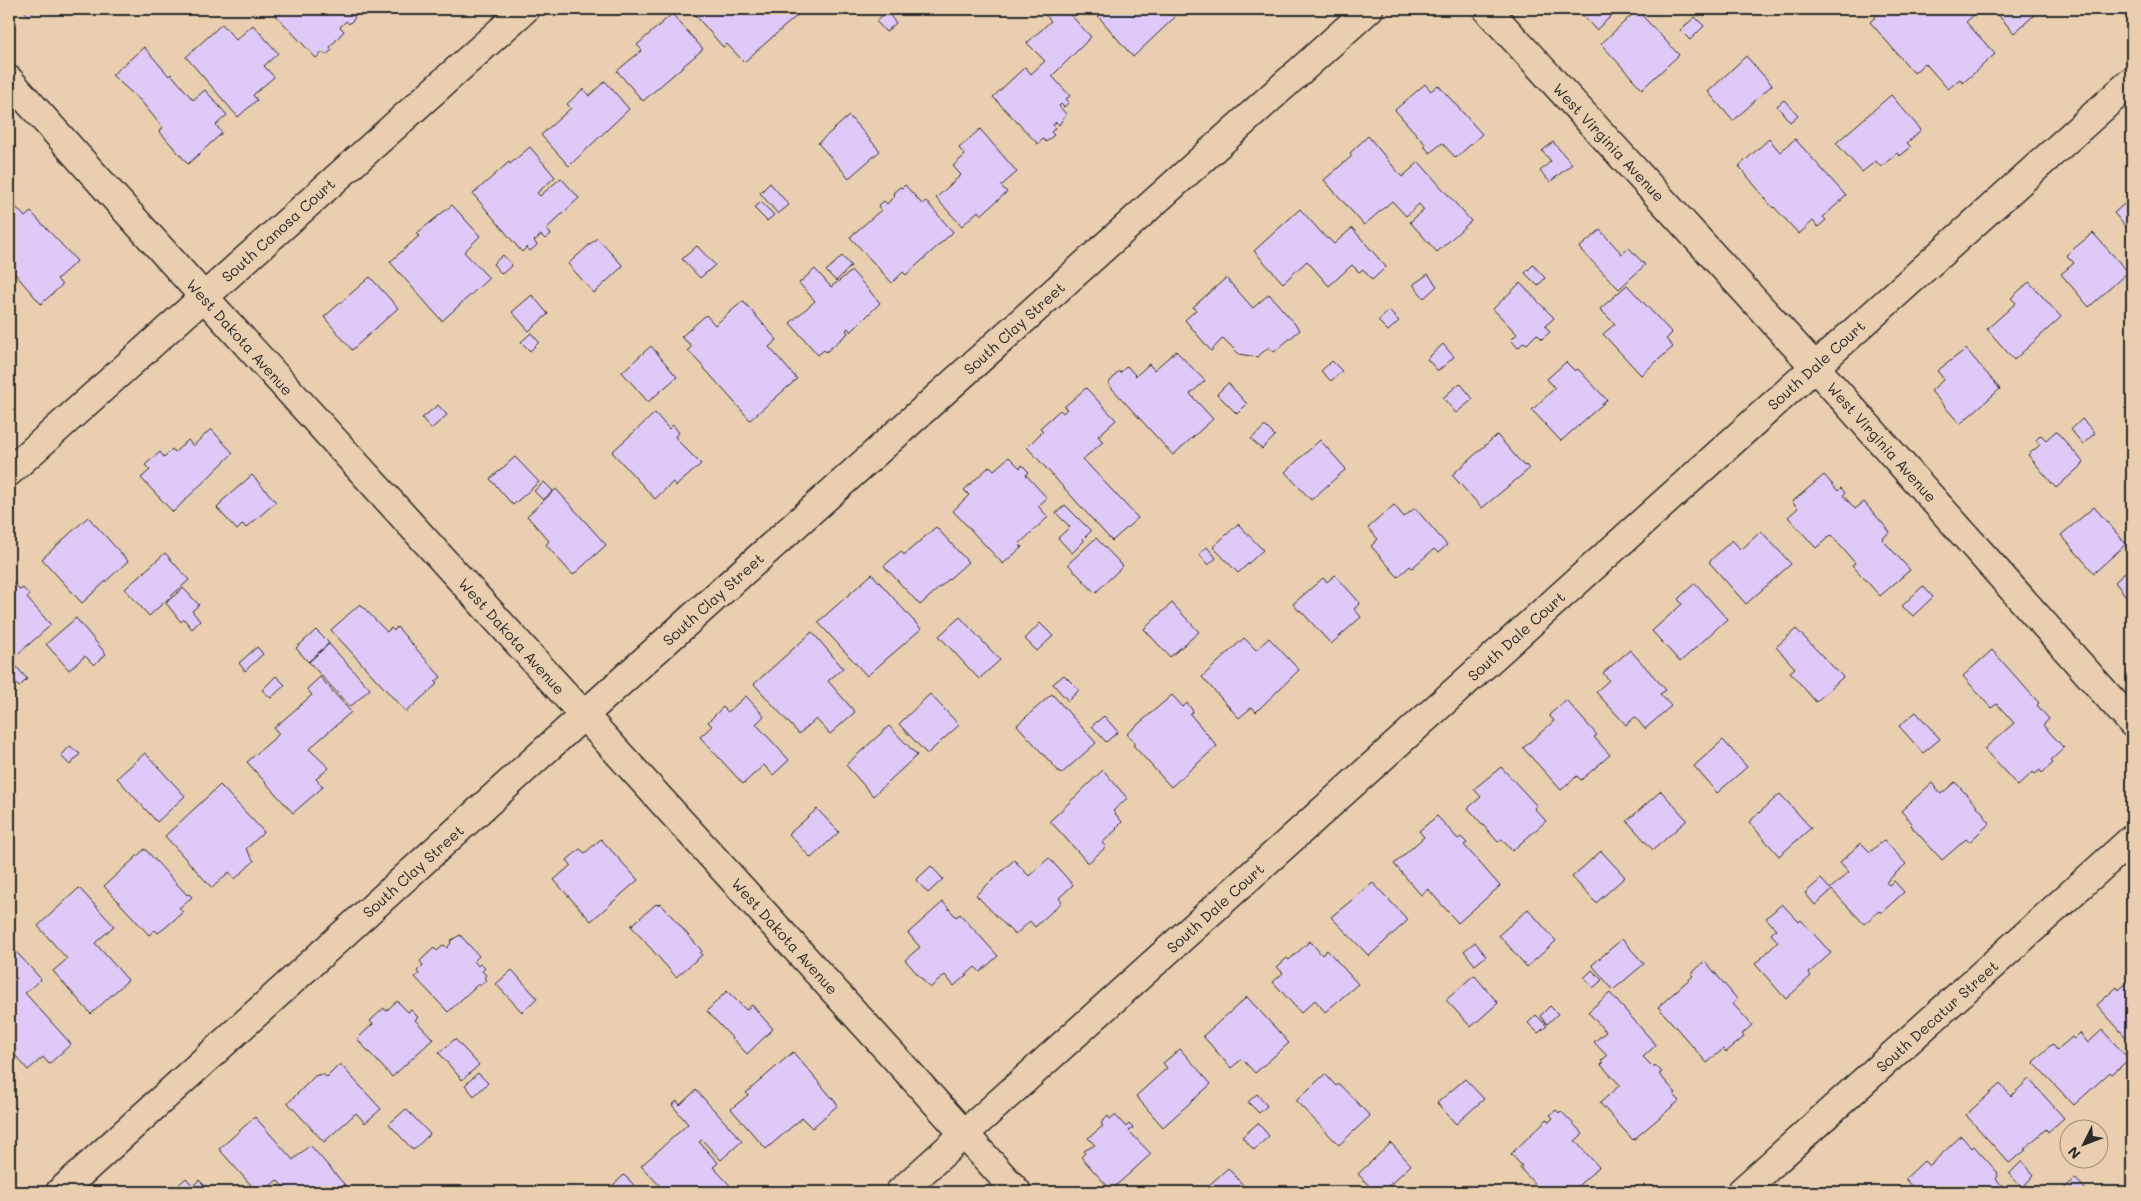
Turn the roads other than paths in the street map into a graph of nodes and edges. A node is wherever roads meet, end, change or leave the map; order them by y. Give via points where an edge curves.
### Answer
1 (525, 9) edge
2 (1369, 9) edge
3 (1486, 9) edge
4 (9, 80) edge
5 (2132, 81) edge
6 (204, 297) junction
7 (1814, 367) junction
8 (9, 472) edge
9 (584, 715) junction
10 (2132, 723) edge
11 (2132, 839) edge
12 (964, 1134) junction
13 (60, 1192) edge
14 (900, 1192) edge
15 (1017, 1192) edge
16 (1742, 1192) edge

1 - 6 street, South Canosa Court
2 - 9 street, South Clay Street
3 - 7 street, West Virginia Avenue
4 - 6 street, West Dakota Avenue
5 - 7 street, South Dale Court
6 - 8 street, South Canosa Court
6 - 9 street, West Dakota Avenue
7 - 10 street, West Virginia Avenue
7 - 12 street, South Dale Court
9 - 12 street, West Dakota Avenue
9 - 13 street, South Clay Street
11 - 16 street, South Decatur Street
12 - 14 street, South Dale Court
12 - 15 street, West Dakota Avenue

